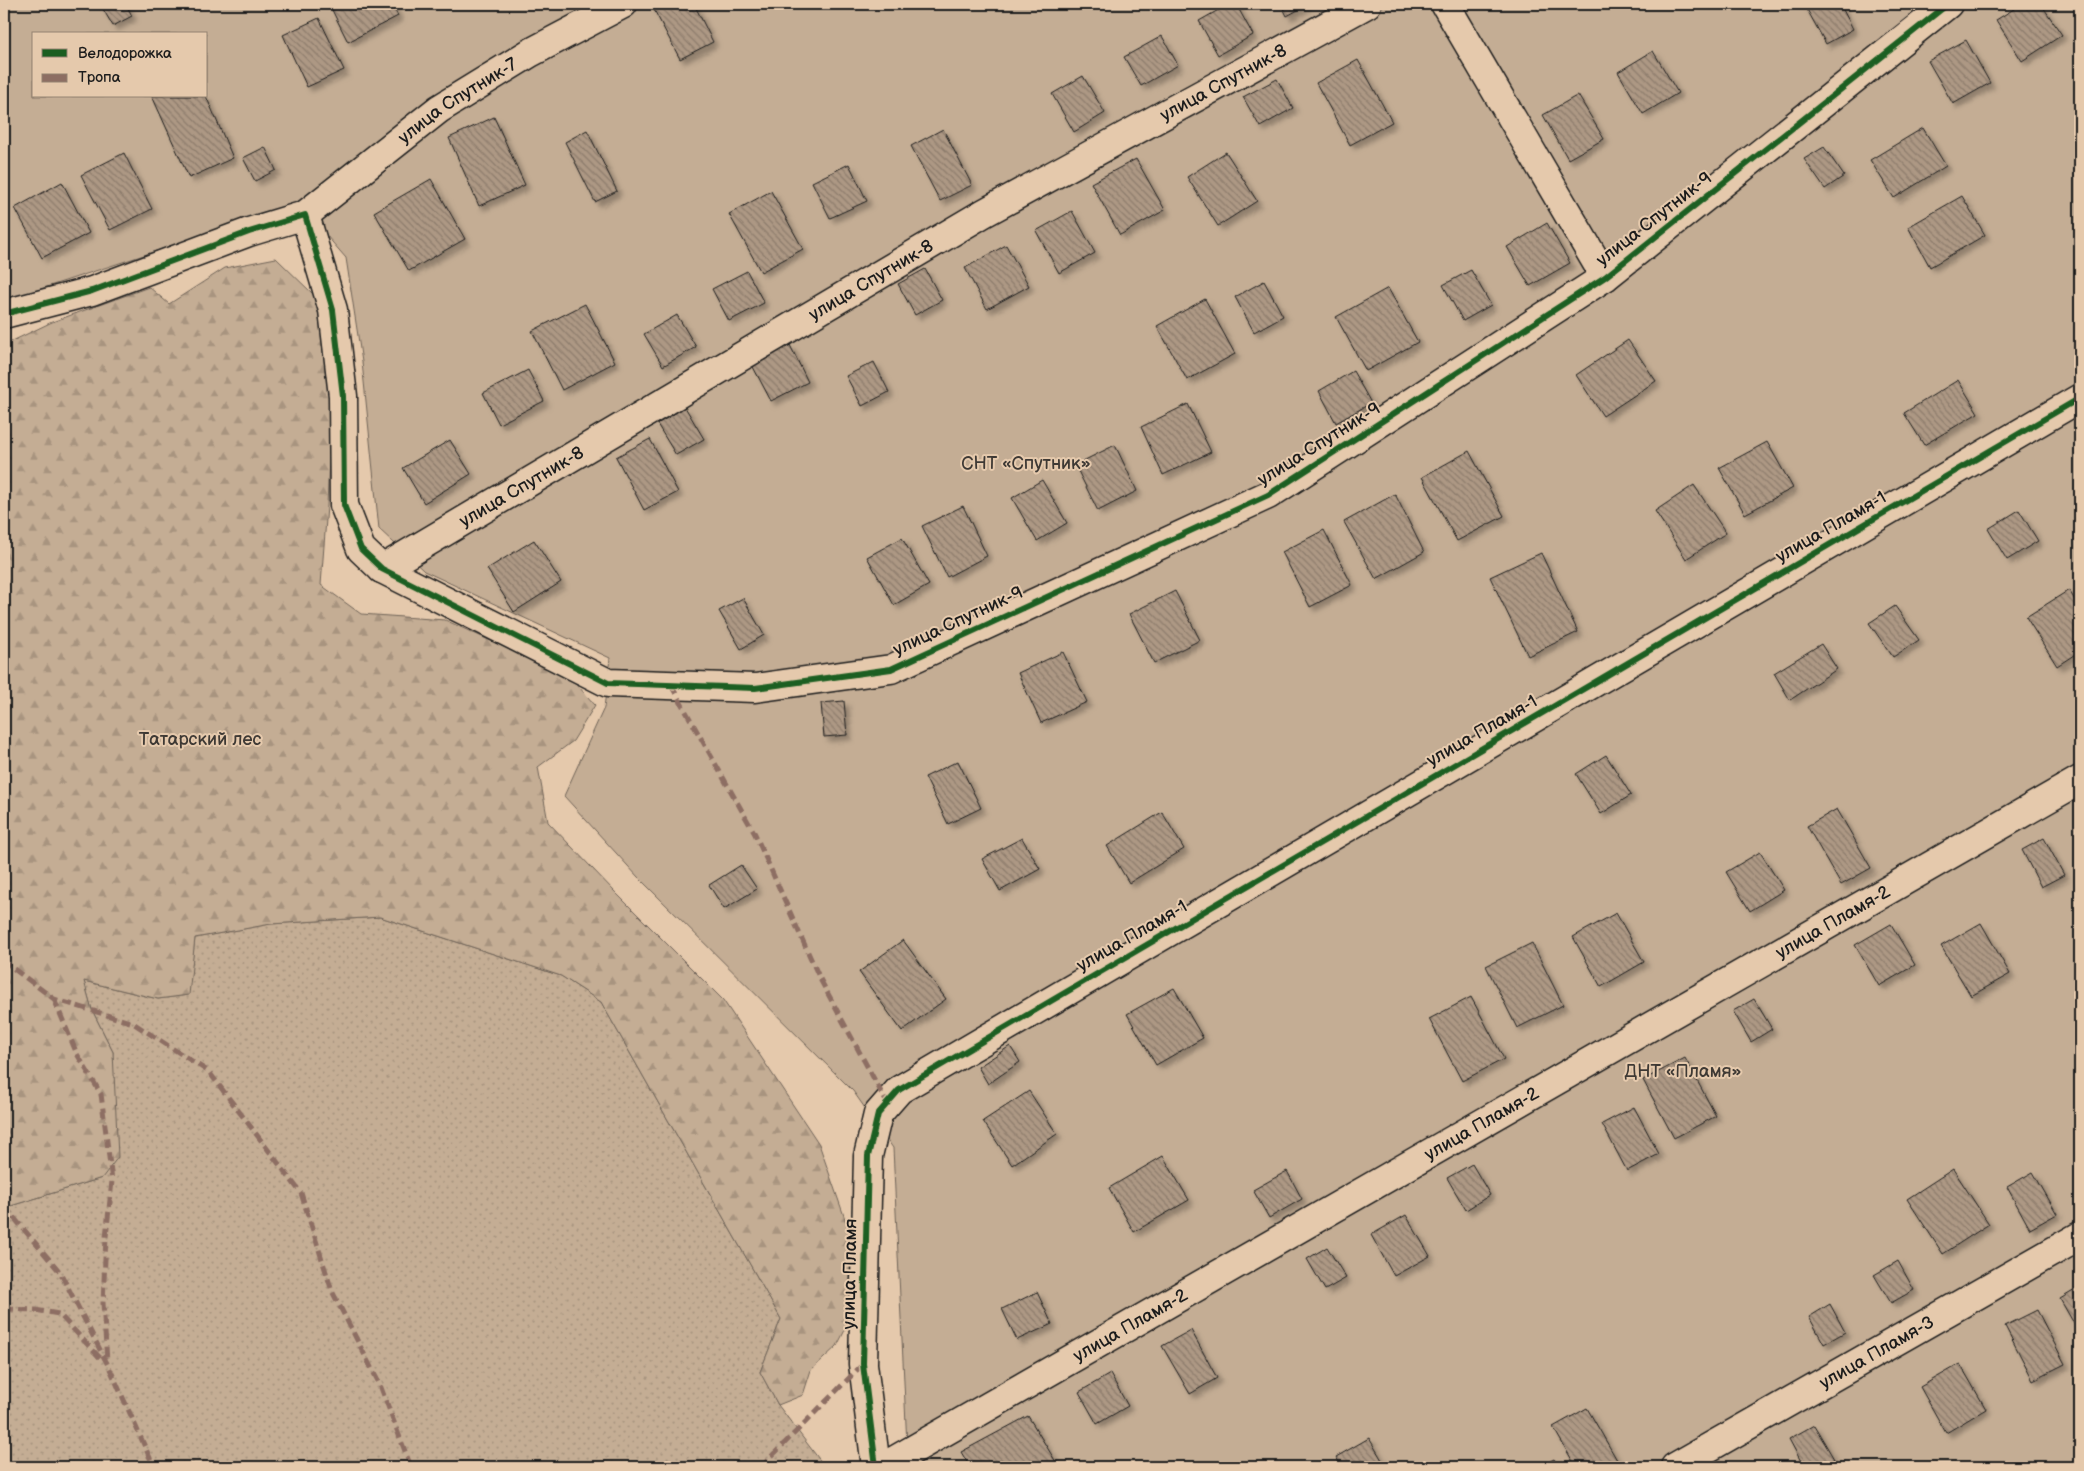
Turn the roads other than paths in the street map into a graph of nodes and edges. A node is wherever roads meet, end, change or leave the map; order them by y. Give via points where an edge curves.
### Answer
1 (623, 4) edge
2 (1367, 4) edge
3 (1445, 4) edge
4 (1948, 4) edge
5 (305, 215) junction
6 (1605, 277) junction
7 (4, 314) edge
8 (2080, 398) edge
9 (382, 568) junction
10 (2080, 780) edge
11 (899, 1090) joint
12 (2080, 1236) edge
13 (876, 1467) edge
14 (883, 1467) edge
15 (1675, 1467) edge

1 - 5 street, улица Спутник-7 via 530,53 439,109
2 - 9 street, улица Спутник-8 via 984,213
3 - 6 street
4 - 6 street, улица Спутник-9
5 - 7 street via 249,232 92,291
5 - 9 street via 333,310 343,396 344,504 361,549
6 - 9 street, улица Спутник-9 via 1268,495 891,669 755,688 608,683
8 - 11 street, улица Пламя-1
10 - 14 street, улица Пламя-2
11 - 13 street, улица Пламя via 878,1114 868,1156 863,1364
12 - 15 street, улица Пламя-3

